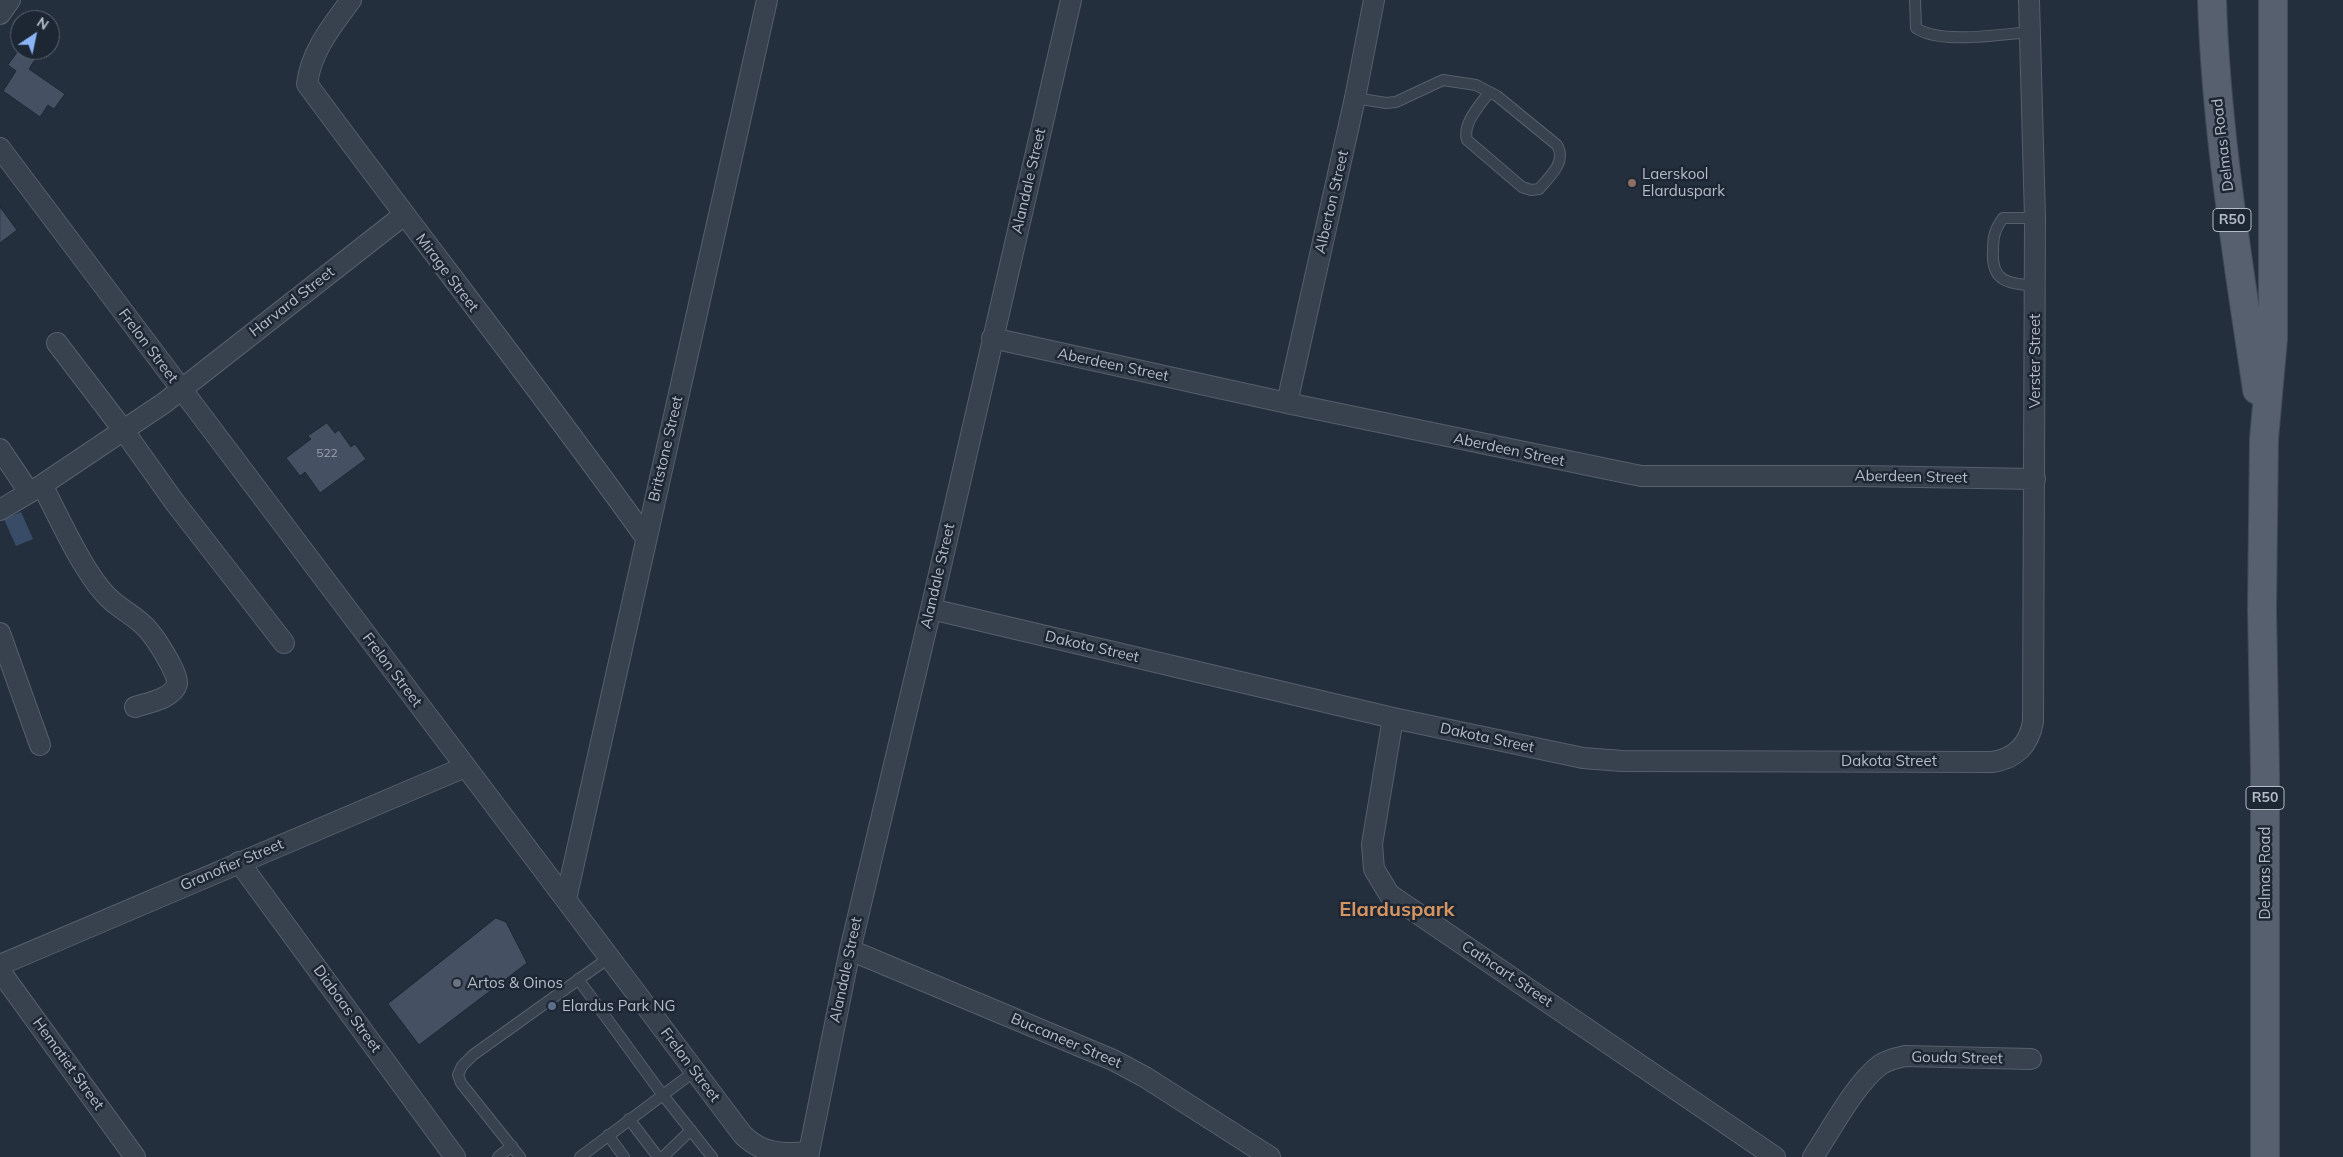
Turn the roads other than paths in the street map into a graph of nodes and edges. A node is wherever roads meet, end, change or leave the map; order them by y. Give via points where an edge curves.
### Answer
1 (10, 0) edge
2 (351, 0) edge
3 (767, 0) edge
4 (1071, 0) edge
5 (1374, 0) edge
6 (1914, 0) edge
7 (2029, 0) edge
8 (2212, 0) edge
9 (2273, 0) edge
10 (0, 14) edge
11 (2031, 32) junction
12 (1489, 92) junction
13 (1355, 98) junction
14 (0, 148) edge
15 (404, 215) junction
16 (2035, 218) junction
17 (2035, 286) junction
18 (992, 338) junction
19 (57, 343) dead end
20 (180, 389) junction
21 (1287, 403) junction
22 (124, 431) junction
23 (2264, 439) junction
24 (0, 449) edge
25 (2035, 479) junction
26 (35, 489) junction
27 (0, 510) edge
28 (646, 538) junction
29 (931, 609) junction
30 (0, 633) edge
31 (284, 643) dead end
32 (135, 707) dead end
33 (1392, 718) junction
34 (2033, 722) joint
35 (40, 745) dead end
36 (464, 767) junction
37 (239, 862) junction
38 (566, 899) junction
39 (850, 950) junction
40 (610, 957) junction
41 (0, 965) edge
42 (0, 971) edge
43 (578, 979) junction
44 (2031, 1059) dead end
45 (695, 1071) junction
46 (662, 1094) junction
47 (629, 1119) junction
48 (691, 1130) junction
49 (608, 1135) junction
50 (512, 1146) junction
51 (808, 1154) edge
52 (135, 1157) edge
53 (455, 1157) edge
54 (498, 1157) edge
55 (520, 1157) edge
56 (580, 1157) edge
57 (624, 1157) edge
58 (658, 1157) edge
59 (663, 1157) edge
60 (712, 1157) edge
61 (1270, 1157) edge
62 (1775, 1157) edge
63 (1813, 1157) edge
64 (2265, 1157) edge

1 - 10 street
2 - 15 street, Mirage Street via 315,53 307,84
3 - 28 street, Britstone Street
4 - 18 street, Alandale Street
5 - 13 street, Alberton Street
6 - 11 lane via 1916,28 1921,31 1985,37
7 - 11 street, Verster Street
8 - 23 main road, Delmas Road / R50 via 2214,66 2225,172
9 - 23 main road, Delmas Road / R50 via 2273,339
11 - 16 street, Verster Street
12 - 12 lane via 1558,145 1562,152 1561,161 1539,189 1522,187 1467,140 1467,124
12 - 13 lane via 1476,85 1443,80 1396,102
13 - 21 street, Alberton Street
14 - 20 street, Frelon Street
15 - 20 street, Harvard Street
15 - 28 street, Mirage Street
16 - 17 street, Verster Street
16 - 17 lane via 2004,218 1993,233 1992,261 1994,272 2003,280
17 - 25 street, Verster Street
18 - 21 street, Aberdeen Street
18 - 29 street, Alandale Street
19 - 22 street
20 - 22 street, Harvard Street
20 - 36 street, Frelon Street
21 - 25 street, Aberdeen Street via 1641,476
22 - 26 street, Harvard Street
22 - 31 street
23 - 64 main road, Delmas Road / R50
24 - 26 street
25 - 34 street, Verster Street
26 - 27 street, Harvard Street
26 - 32 street via 102,591 149,630 177,676 173,691
28 - 38 street, Britstone Street
29 - 33 street, Dakota Street
29 - 39 street, Alandale Street
30 - 35 street
33 - 34 street, Dakota Street via 1583,758 1642,761 1992,762 2005,760 2023,747
33 - 62 street, Cathcart Street via 1372,844 1374,869 1389,894
36 - 37 street, Granofier Street
36 - 38 street, Frelon Street
37 - 41 street, Granofier Street
37 - 53 street, Diabaas Street
38 - 40 street, Frelon Street
39 - 51 street, Alandale Street
39 - 61 street, Buccaneer Street via 1113,1060
40 - 43 lane
40 - 45 street, Frelon Street
42 - 52 street, Hematiet Street
43 - 46 lane
43 - 50 lane via 473,1055 458,1075
44 - 63 street, Gouda Street via 1905,1056 1892,1059 1881,1064 1863,1082
45 - 46 lane
45 - 51 street, Frelon Street via 751,1143 785,1154
46 - 47 lane
46 - 48 lane
47 - 49 lane
47 - 58 lane
48 - 59 lane
48 - 60 lane
49 - 56 lane
49 - 57 lane
50 - 54 lane
50 - 55 lane

